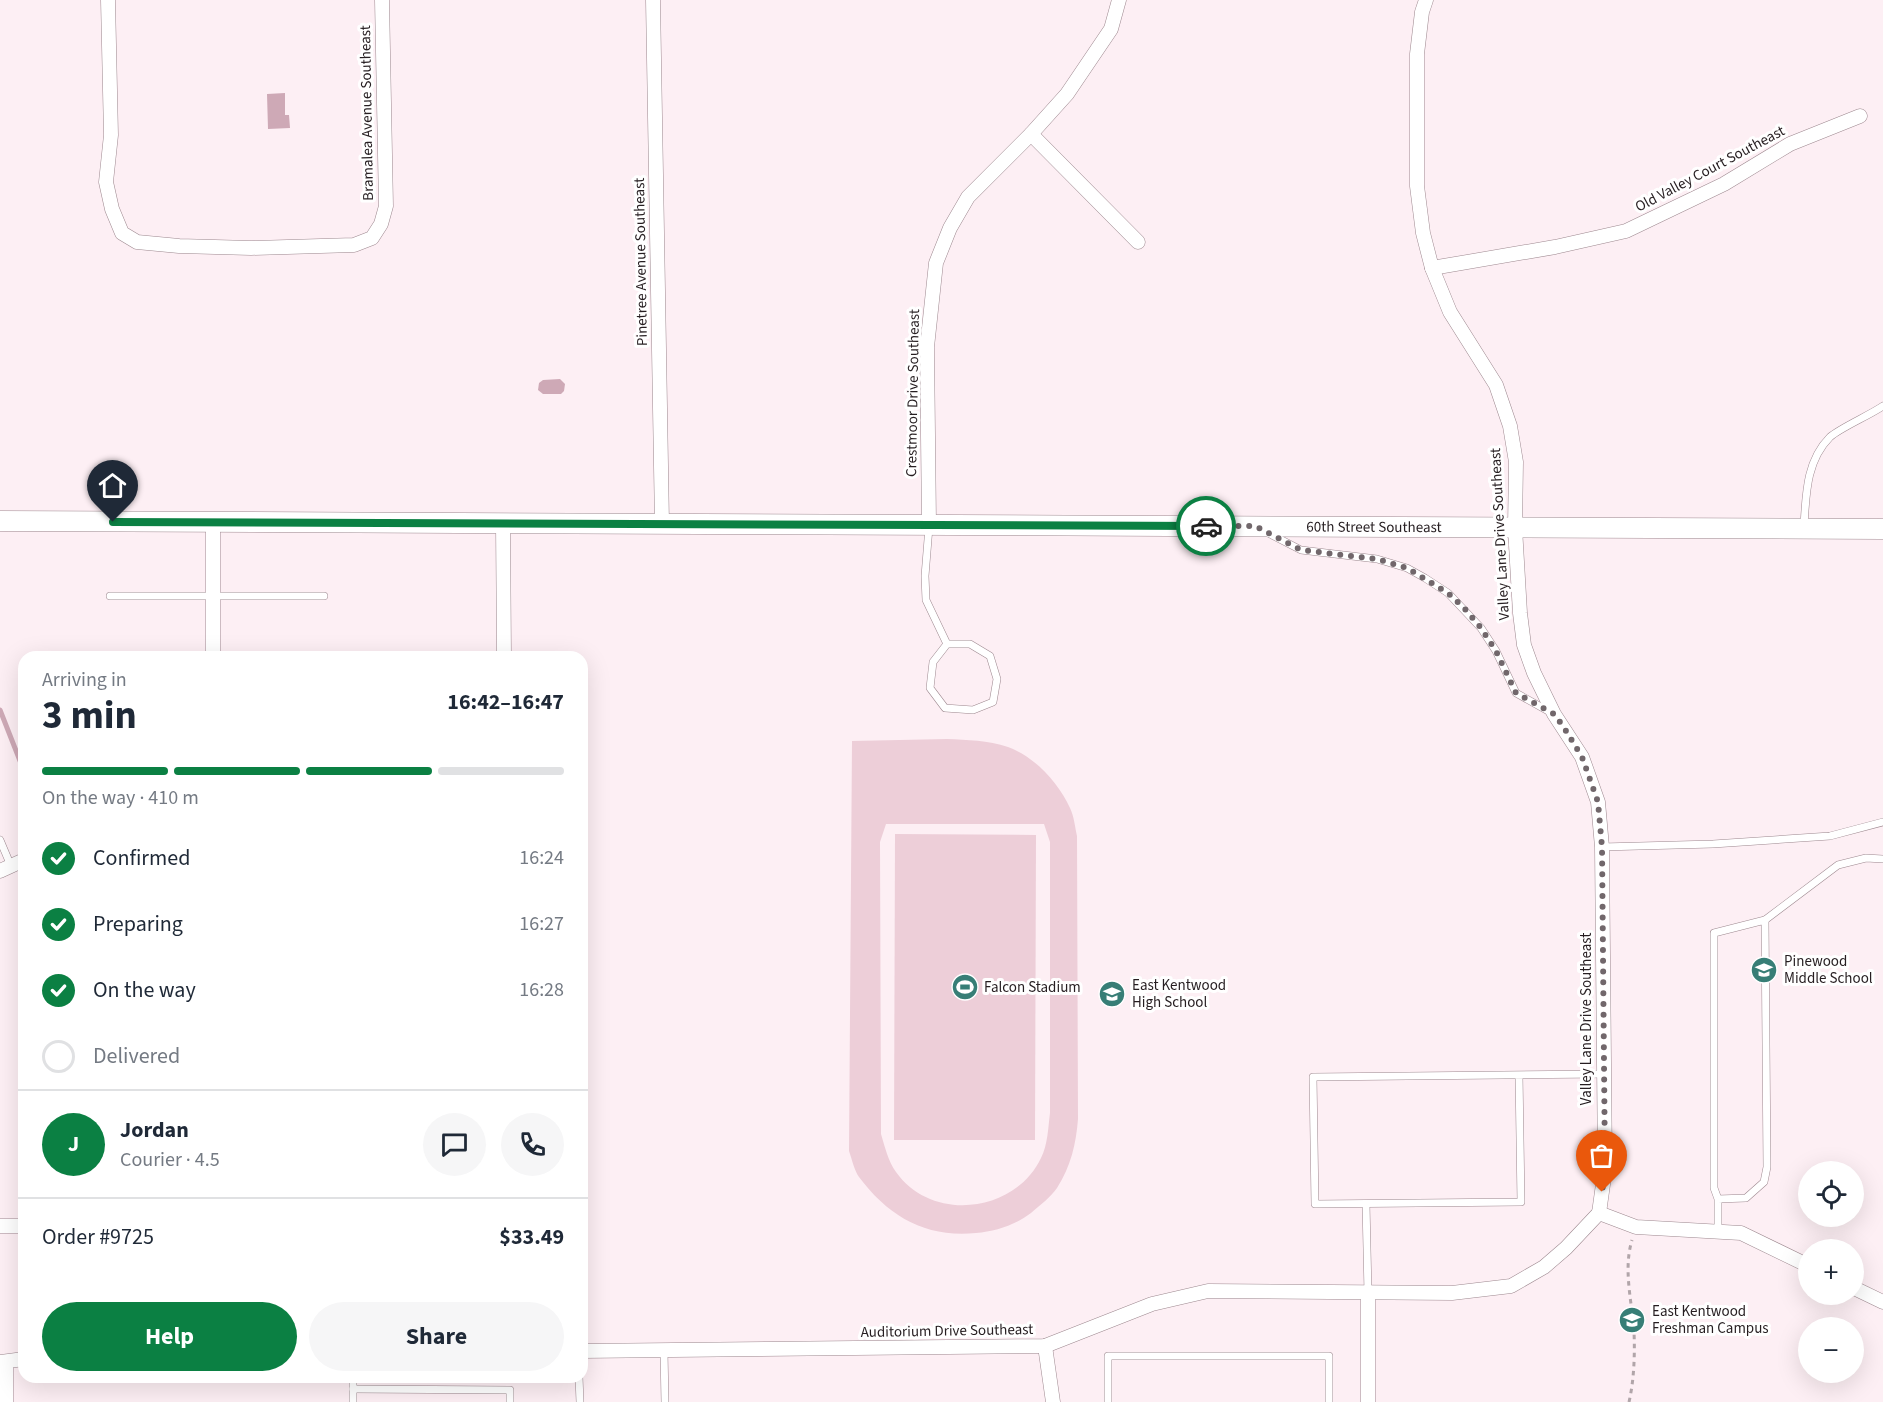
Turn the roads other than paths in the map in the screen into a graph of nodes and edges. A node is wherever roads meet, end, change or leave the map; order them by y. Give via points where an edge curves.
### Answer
1 (108, 0) edge
2 (382, 0) edge
3 (653, 0) edge
4 (1119, 0) edge
5 (1426, 0) edge
6 (1860, 116) dead end
7 (1031, 134) junction
8 (1138, 242) dead end
9 (1432, 268) junction
10 (1883, 406) edge
11 (0, 521) edge
12 (213, 522) junction
13 (503, 523) junction
14 (662, 524) junction
15 (929, 524) junction
16 (1255, 526) junction
17 (1515, 528) junction
18 (1804, 528) junction
19 (1883, 529) edge
20 (110, 596) dead end
21 (324, 596) dead end
22 (213, 597) junction
23 (947, 644) junction
24 (213, 651) edge
25 (504, 651) edge
26 (1554, 714) junction
27 (1883, 822) edge
28 (0, 840) edge
29 (1602, 847) junction
30 (1883, 859) edge
31 (12, 866) edge
32 (1765, 920) junction
33 (1603, 1074) junction
34 (1519, 1075) junction
35 (1718, 1199) junction
36 (1366, 1204) junction
37 (1599, 1213) junction
38 (0, 1226) edge
39 (18, 1226) edge
40 (1718, 1231) junction
41 (1798, 1261) edge
42 (1368, 1293) junction
43 (1864, 1293) edge
44 (1883, 1302) edge
45 (1045, 1346) junction
46 (588, 1351) edge
47 (664, 1351) junction
48 (18, 1360) edge
49 (3, 1362) edge
50 (353, 1383) edge
51 (579, 1383) edge
52 (353, 1389) junction
53 (6, 1402) edge
54 (353, 1402) edge
55 (510, 1402) edge
56 (580, 1402) edge
57 (665, 1402) edge
58 (1053, 1402) edge
59 (1108, 1402) edge
60 (1329, 1402) edge
61 (1368, 1402) edge

1 - 2 street, Bramalea Avenue Southeast via 111,135 106,182 122,233 137,242 251,248 354,245 372,238 381,224 386,206
3 - 14 street, Pinetree Avenue Southeast
4 - 7 street, Crestmoor Drive Southeast via 1112,29 1067,94
5 - 9 street, Valley Lane Drive Southeast via 1418,54 1417,186
6 - 9 street, Old Valley Court Southeast via 1790,144 1724,184 1626,231
7 - 8 street
7 - 15 street, Crestmoor Drive Southeast via 968,197 936,263 927,347
9 - 17 street, Valley Lane Drive Southeast via 1450,312 1496,385 1510,426 1516,462
10 - 18 lane via 1831,436 1814,460 1807,482
11 - 12 main road, 60th Street Southeast
12 - 13 main road, 60th Street Southeast
12 - 22 street
13 - 14 main road, 60th Street Southeast
13 - 25 street
14 - 15 main road, 60th Street Southeast
15 - 16 main road, 60th Street Southeast
15 - 23 lane via 926,600
16 - 17 main road, 60th Street Southeast
16 - 26 lane via 1301,550 1377,559 1425,578 1448,593 1481,628 1516,693
17 - 18 main road, 60th Street Southeast
17 - 26 street, Valley Lane Drive Southeast via 1524,645
18 - 19 main road, 60th Street Southeast
20 - 22 lane
21 - 22 lane
22 - 24 street
23 - 23 lane via 970,644 990,656 997,680 993,702 973,710 945,708 930,688 933,662
26 - 29 street, Valley Lane Drive Southeast via 1582,757 1590,779 1598,802
27 - 29 lane via 1830,836
28 - 31 lane
29 - 33 street, Valley Lane Drive Southeast
30 - 32 lane via 1866,858 1838,865
32 - 35 lane via 1767,1167 1764,1182 1746,1198
32 - 35 lane via 1714,933 1714,1188
33 - 34 lane
33 - 37 street, Valley Lane Drive Southeast via 1605,1170
34 - 36 lane via 1521,1202
34 - 36 lane via 1313,1077 1315,1204
35 - 40 lane
36 - 42 lane
37 - 40 street via 1636,1227
37 - 42 street, Auditorium Drive Southeast via 1544,1267 1511,1286 1452,1293
38 - 39 street
40 - 41 street via 1742,1233
42 - 45 street, Auditorium Drive Southeast via 1208,1292 1152,1304
42 - 61 street
43 - 44 street
45 - 47 street, Auditorium Drive Southeast
45 - 58 street
46 - 47 street, Auditorium Drive Southeast
47 - 57 lane
48 - 49 street
49 - 53 street
50 - 52 lane
51 - 56 lane
52 - 54 lane
52 - 55 lane via 510,1390
59 - 60 lane via 1108,1356 1329,1356

